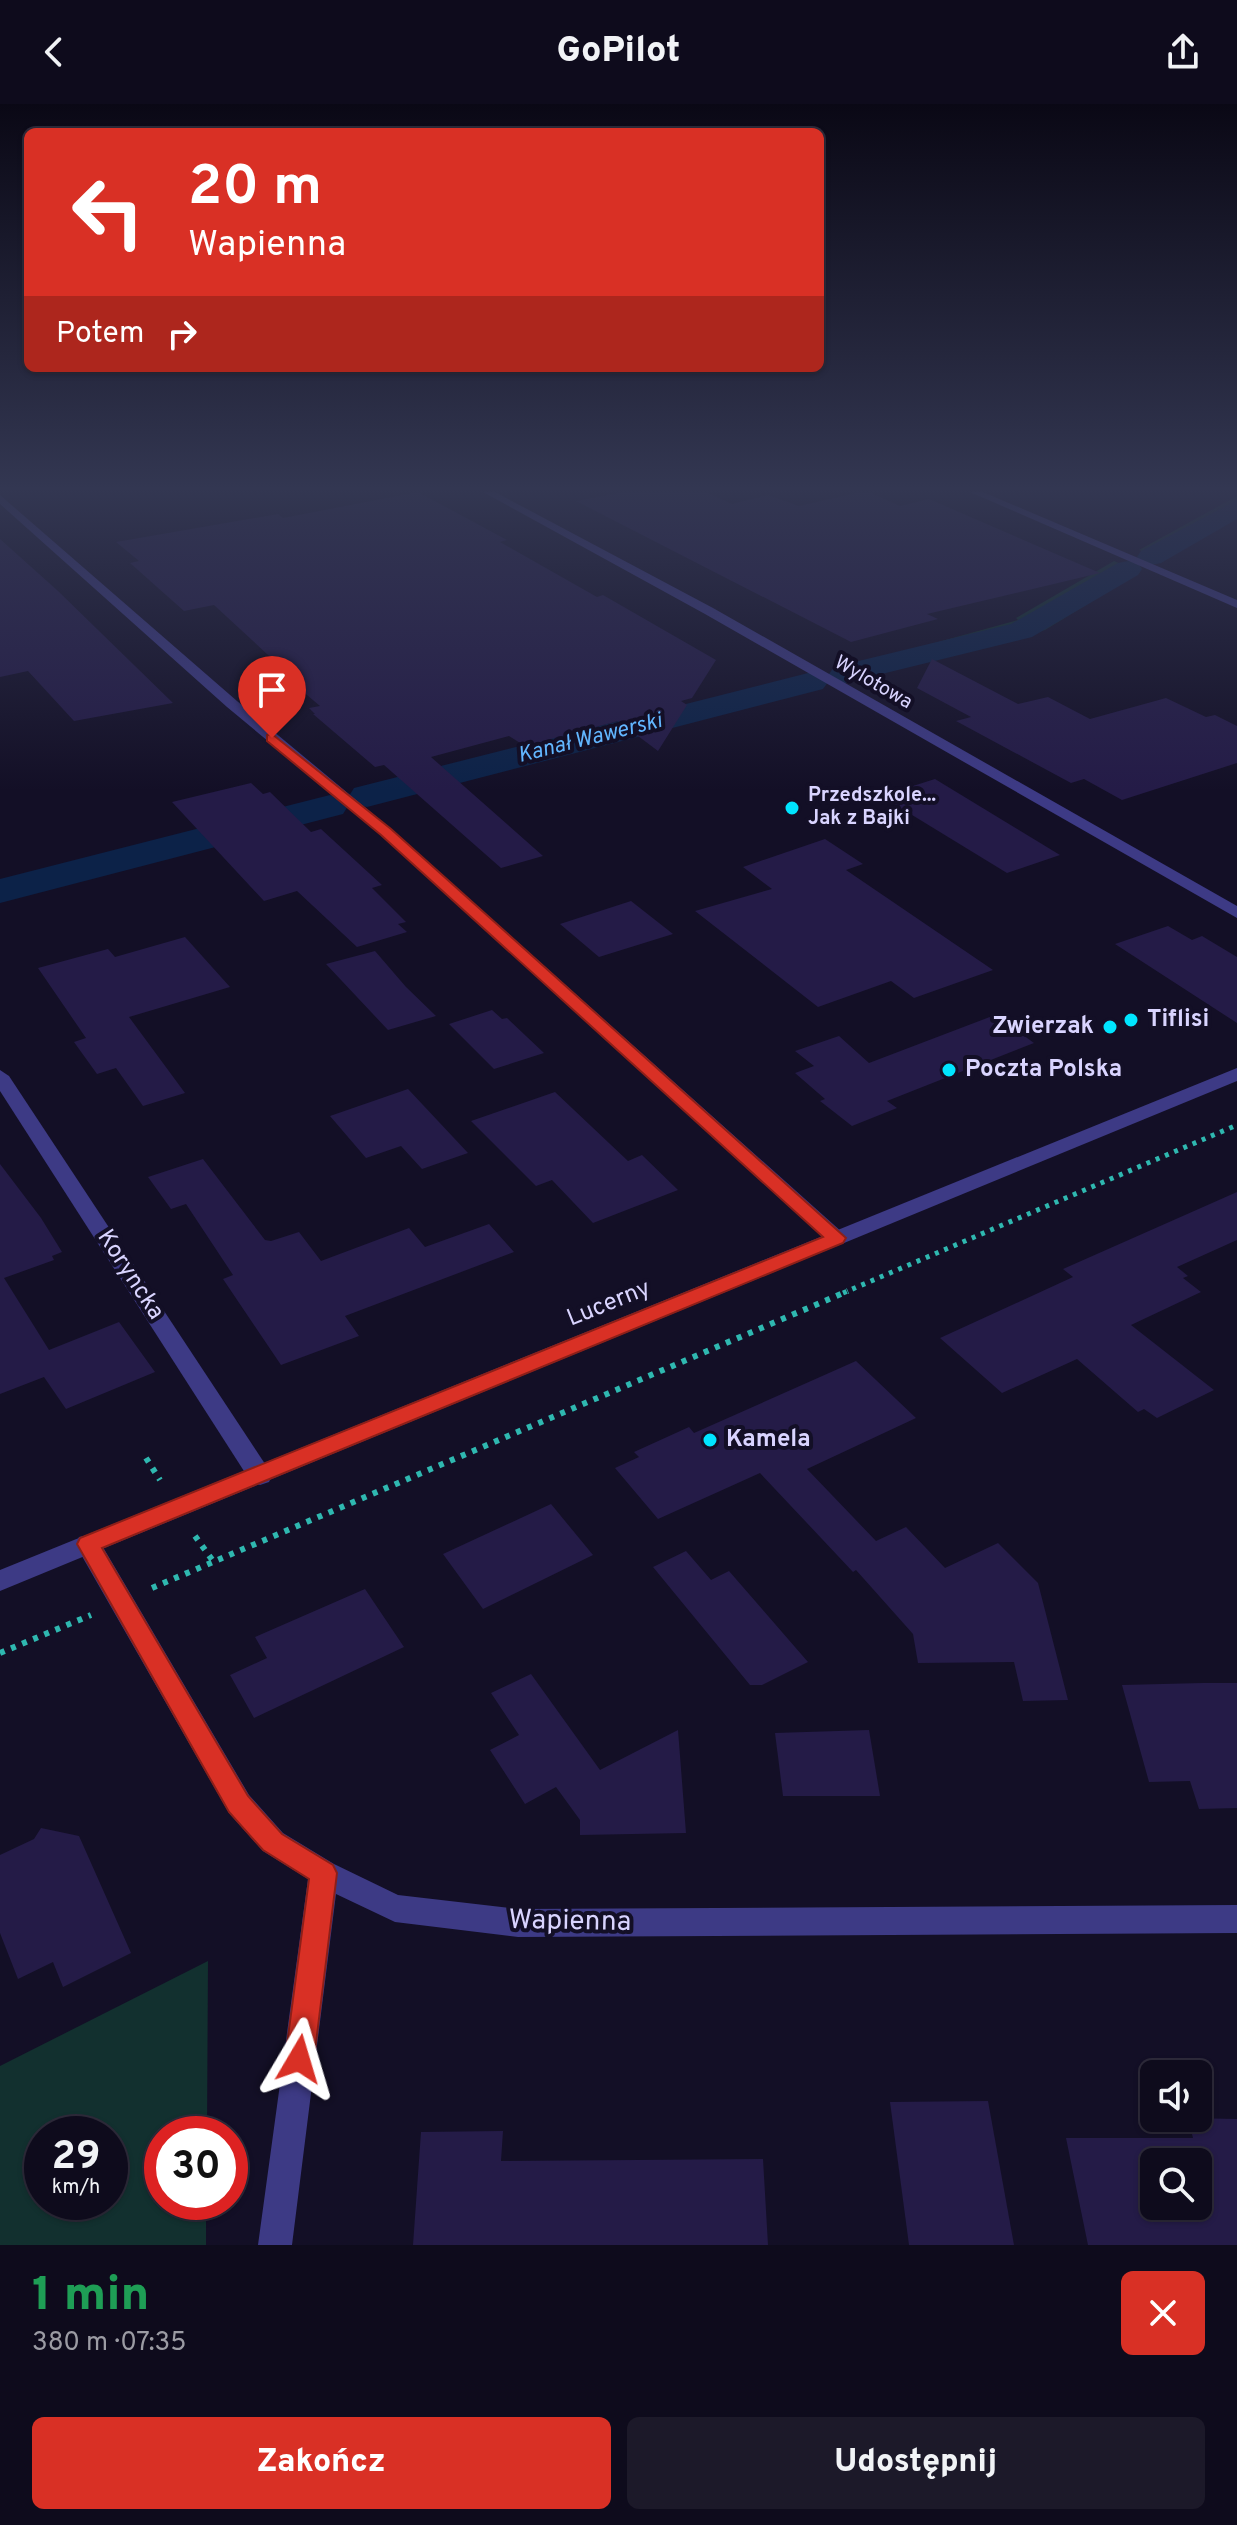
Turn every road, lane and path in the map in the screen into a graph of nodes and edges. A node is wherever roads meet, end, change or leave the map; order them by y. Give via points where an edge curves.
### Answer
1 (106, 592) edge
2 (674, 592) edge
3 (1209, 592) edge
4 (1237, 604) edge
5 (1237, 913) edge
6 (1237, 1074) edge
7 (0, 1076) edge
8 (1237, 1125) edge
9 (836, 1238) junction
10 (260, 1476) junction
11 (88, 1544) junction
12 (213, 1561) dead end
13 (0, 1581) edge
14 (324, 1873) junction
15 (1237, 1919) edge
16 (275, 2245) edge

1 - 9 street via 386,832
2 - 5 street, Wylotowa
3 - 4 street
6 - 9 street, Lucerny
7 - 10 street, Koryncka
8 - 12 path
9 - 10 street, Lucerny
10 - 11 street, Lucerny
11 - 13 street, Lucerny
11 - 14 street, Wapienna via 239,1804 273,1842
14 - 15 street, Wapienna via 395,1908 518,1923
14 - 16 street

